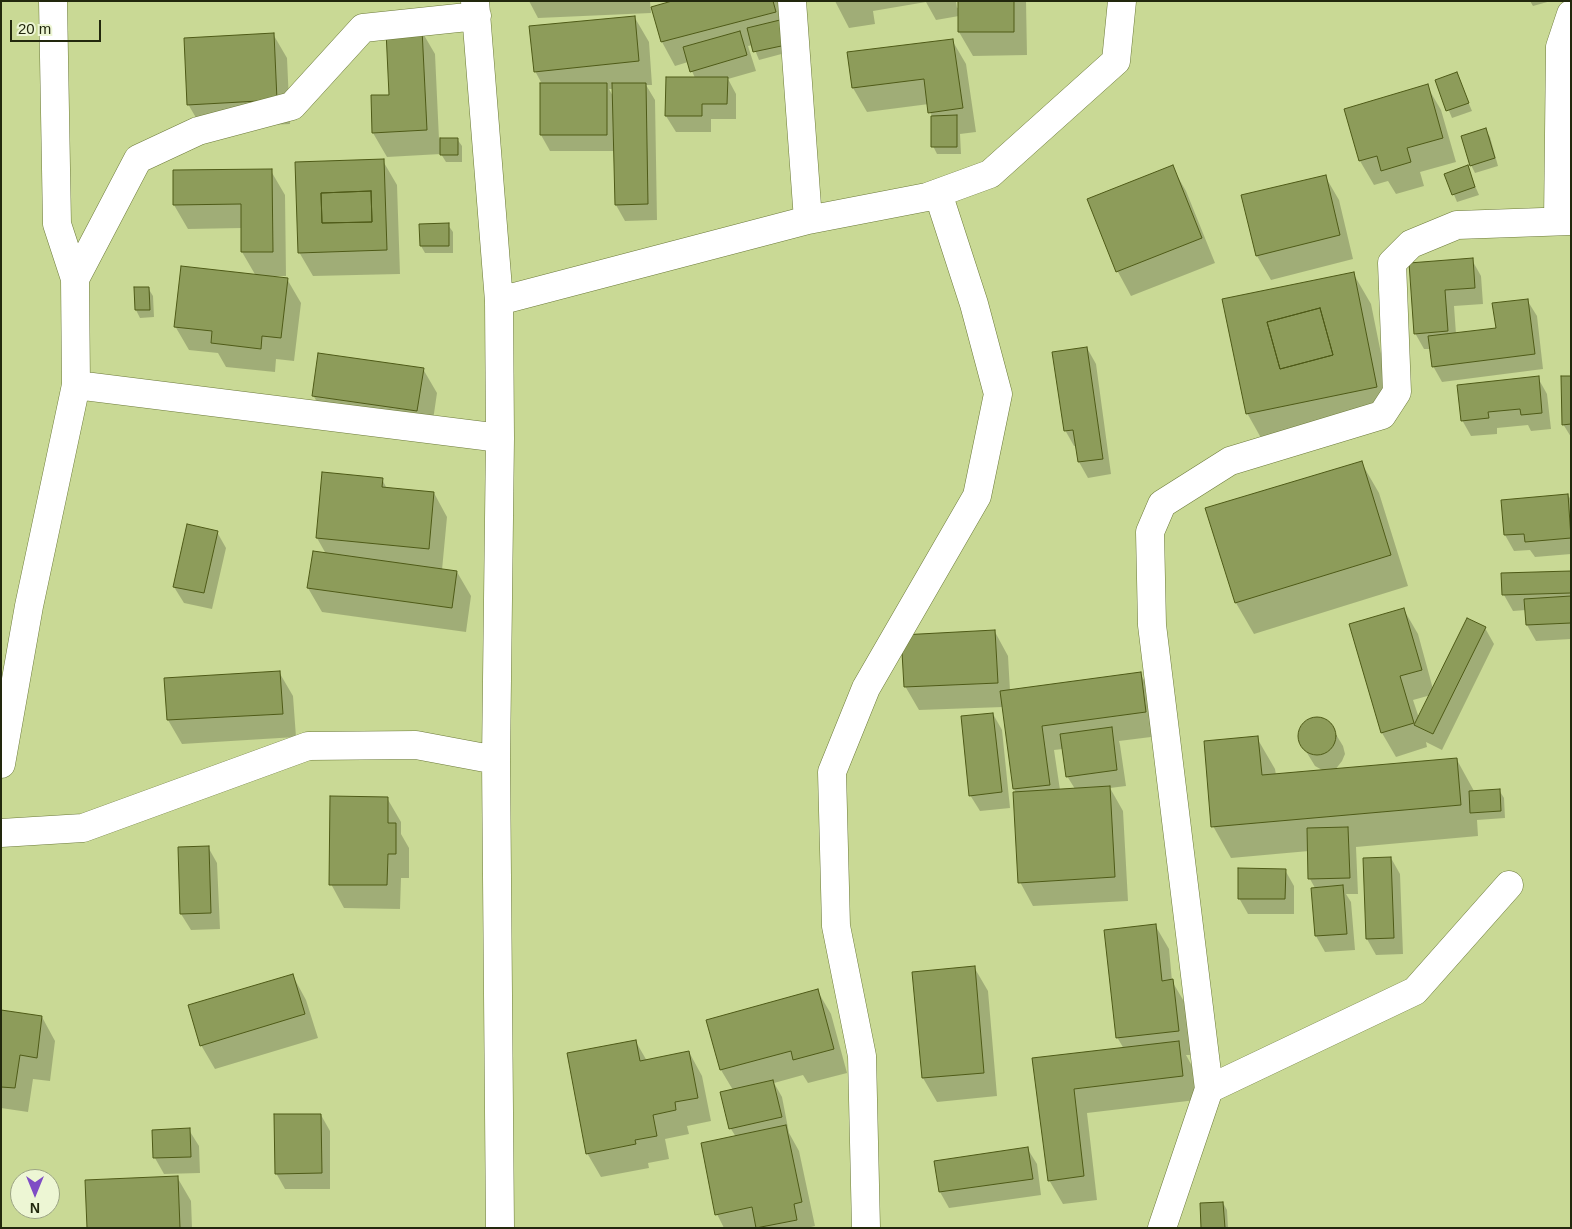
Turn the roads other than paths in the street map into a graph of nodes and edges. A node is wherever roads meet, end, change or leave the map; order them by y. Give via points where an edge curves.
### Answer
1 (53, 1) edge
2 (792, 1) edge
3 (1122, 1) edge
4 (476, 9) edge
5 (1571, 14) edge
6 (938, 193) junction
7 (808, 220) junction
8 (1564, 221) edge
9 (75, 279) junction
10 (499, 301) junction
11 (76, 385) junction
12 (500, 438) junction
13 (496, 760) junction
14 (1, 764) edge
15 (1, 833) edge
16 (1510, 884) dead end
17 (1209, 1089) junction
18 (500, 1228) edge
19 (866, 1228) edge
20 (1162, 1228) edge

1 - 9 street via 57,224
2 - 7 street
3 - 6 street via 1116,61 990,174
4 - 9 street via 364,28 292,106 198,132 138,159
4 - 10 street
5 - 8 street via 1560,47
6 - 7 street
6 - 19 street via 974,304 998,394 977,496 866,688 832,772 836,926 862,1056
7 - 10 street
8 - 17 street via 1457,225 1411,244 1392,263 1397,392 1382,415 1230,461 1162,504 1150,532 1152,625
9 - 11 street
10 - 12 street
11 - 12 street
11 - 14 street via 29,606
12 - 13 street
13 - 15 street via 416,745 308,746 83,828
13 - 18 street
16 - 17 street via 1415,991
17 - 20 street

